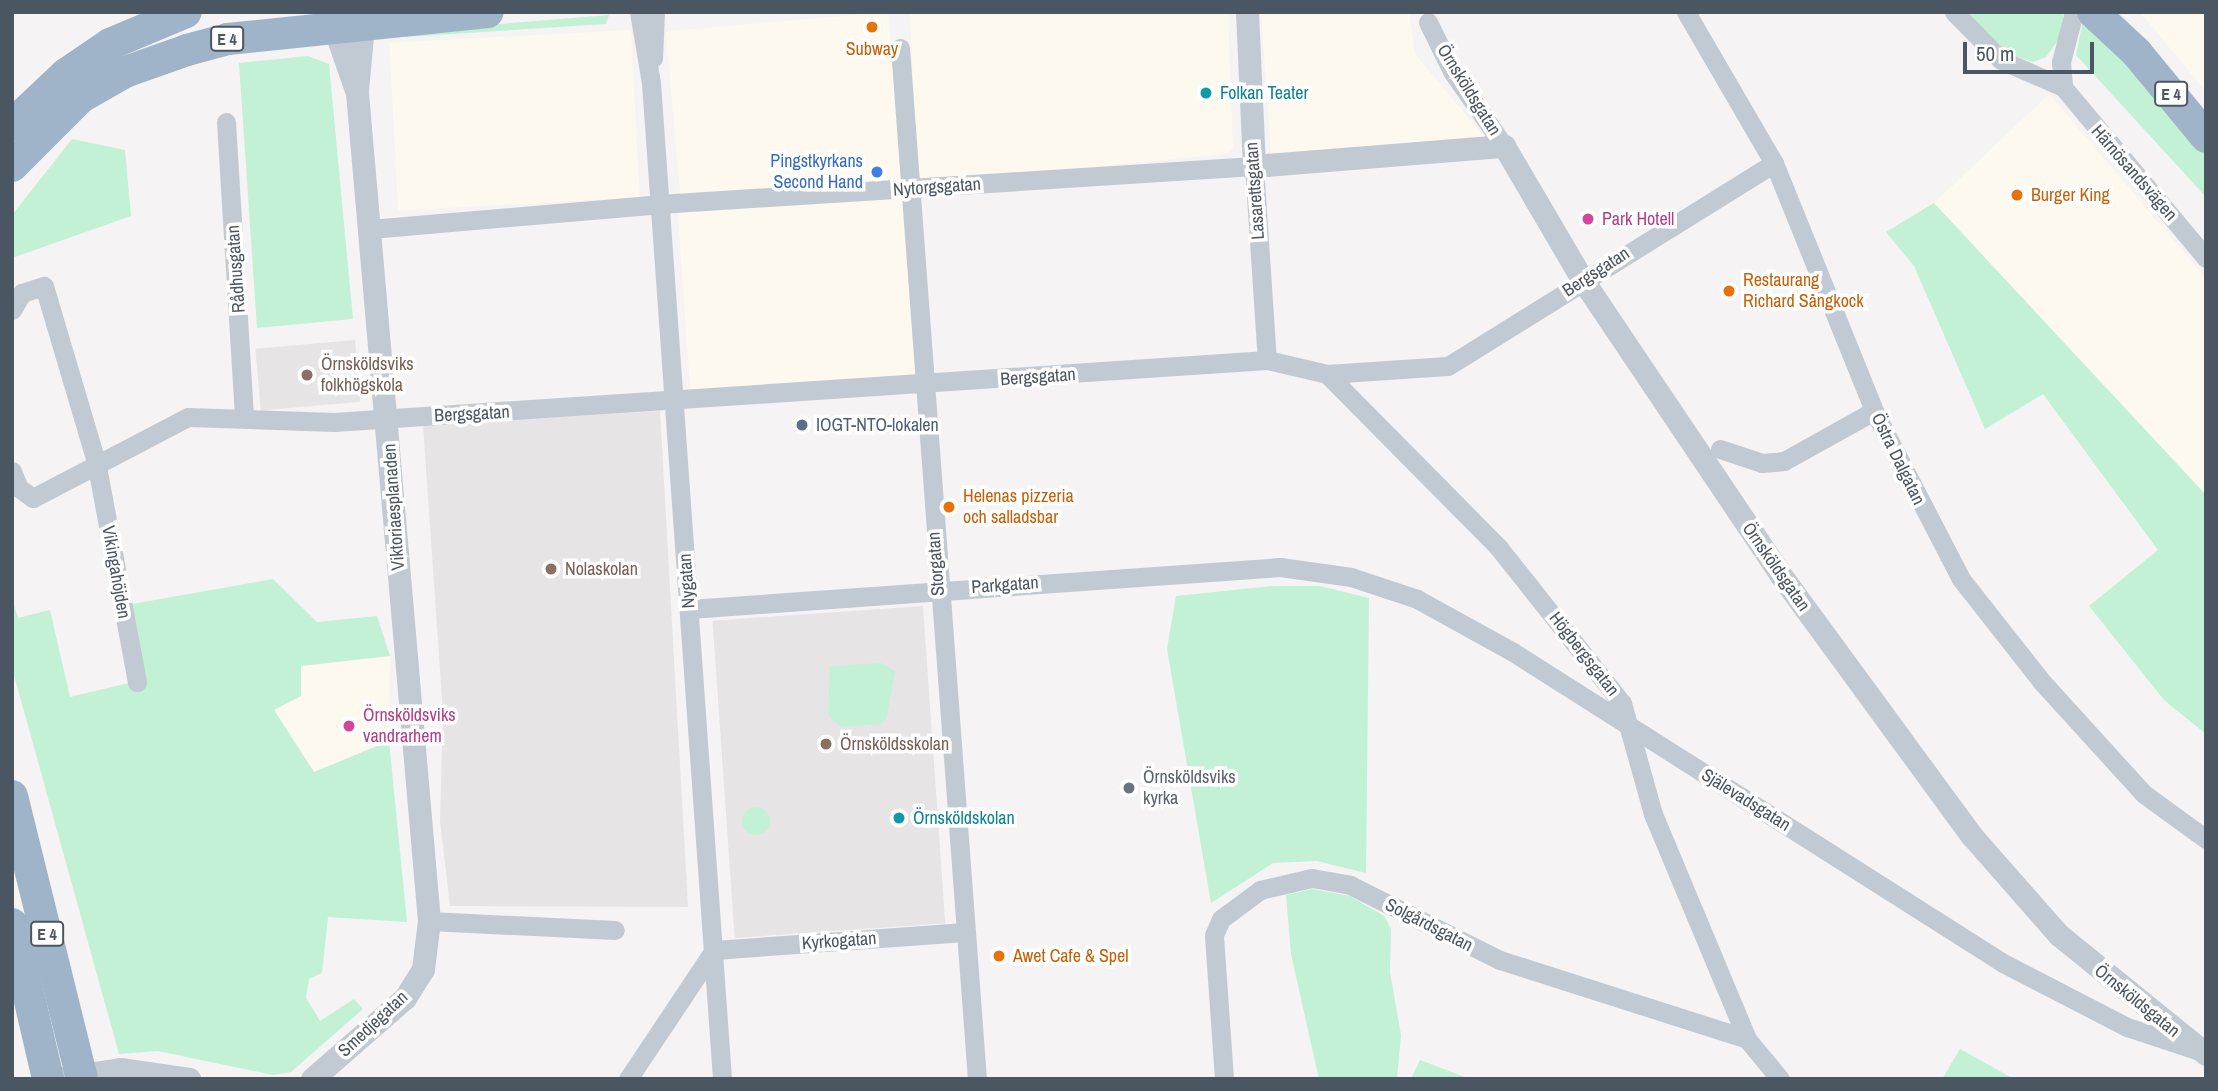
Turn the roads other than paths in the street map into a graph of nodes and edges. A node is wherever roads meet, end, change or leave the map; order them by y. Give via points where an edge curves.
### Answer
1 (186, 12) edge
2 (488, 12) edge
3 (639, 12) edge
4 (655, 12) edge
5 (1686, 12) edge
6 (1954, 12) edge
7 (2074, 12) edge
8 (2093, 12) edge
9 (2113, 12) edge
10 (1244, 15) edge
11 (1428, 22) dead end
12 (349, 26) junction
13 (900, 48) dead end
14 (2136, 52) junction
15 (651, 83) junction
16 (2063, 87) junction
17 (226, 122) dead end
18 (12, 125) edge
19 (2206, 137) edge
20 (1504, 146) junction
21 (1773, 163) junction
22 (12, 166) edge
23 (1254, 166) junction
24 (909, 189) junction
25 (659, 204) junction
26 (370, 229) junction
27 (2206, 258) edge
28 (1582, 279) junction
29 (12, 310) edge
30 (1267, 360) junction
31 (1327, 374) junction
32 (923, 386) junction
33 (674, 402) junction
34 (1874, 411) junction
35 (244, 417) junction
36 (387, 419) junction
37 (1720, 449) dead end
38 (96, 461) junction
39 (12, 471) edge
40 (1280, 566) joint
41 (937, 590) junction
42 (689, 609) junction
43 (137, 682) dead end
44 (1633, 728) junction
45 (12, 796) edge
46 (2206, 839) edge
47 (429, 921) junction
48 (12, 924) edge
49 (615, 930) dead end
50 (965, 932) junction
51 (713, 950) junction
52 (1747, 1039) junction
53 (2203, 1052) edge
54 (143, 1076) edge
55 (73, 1077) edge
56 (48, 1079) edge
57 (189, 1079) edge
58 (312, 1079) edge
59 (628, 1079) edge
60 (722, 1079) edge
61 (977, 1079) edge
62 (1224, 1079) edge
63 (1780, 1079) edge

1 - 18 highway via 110,44 66,74
2 - 12 highway, E 4
3 - 15 street, Nygatan
4 - 15 street, Nygatan
5 - 21 street, Östra Dalgatan
6 - 16 street, Härnösandsvägen via 2001,60
7 - 16 street via 2062,62
8 - 14 highway, E 4
9 - 14 highway, E 4
10 - 23 street, Lasarettsgatan
11 - 20 street, Örnsköldsgatan via 1452,71
12 - 22 highway, E 4 via 228,39 125,72 81,97
12 - 26 street, Viktoriaesplanaden
13 - 24 street, Storgatan
14 - 19 highway, E 4
15 - 25 street, Nygatan
16 - 27 street, Härnösandsvägen
17 - 35 street, Rådhusgatan
20 - 23 street, Nytorgsgatan
20 - 28 street, Örnsköldsgatan
21 - 28 street, Bergsgatan
21 - 34 street, Östra Dalgatan
23 - 24 street, Nytorgsgatan
23 - 30 street, Lasarettsgatan
24 - 25 street, Nytorgsgatan
24 - 32 street, Storgatan
25 - 26 street, Nytorgsgatan
25 - 33 street, Nygatan
26 - 36 street, Viktoriaesplanaden
28 - 31 street, Bergsgatan via 1457,363
28 - 53 street, Örnsköldsgatan via 1780,574 1971,835 2059,935
29 - 38 street, Vikingahöjden via 22,292 44,286
30 - 31 street, Bergsgatan
30 - 32 street, Bergsgatan
31 - 44 street, Högbergsgatan via 1499,548 1609,684
32 - 33 street, Bergsgatan
32 - 41 street, Storgatan
33 - 36 street, Bergsgatan
33 - 42 street, Nygatan
34 - 37 street via 1784,461 1762,463
34 - 46 street, Östra Dalgatan via 1930,524 1986,611 2144,794
35 - 36 street, Bergsgatan via 280,423
35 - 38 street, Bergsgatan via 188,416
36 - 47 street, Viktoriaesplanaden
38 - 39 street, Bergsgatan via 33,498 19,488
38 - 43 street, Vikingahöjden
40 - 41 street, Parkgatan
40 - 44 street, Själevadsgatan via 1351,577 1417,598
41 - 42 street, Parkgatan
41 - 50 street, Storgatan
42 - 51 street, Nygatan
44 - 52 street, Högbergsgatan via 1653,814
44 - 53 street, Själevadsgatan via 2003,963 2127,1027
45 - 55 highway, E 4
47 - 49 street
47 - 58 street, Smedjegatan via 423,969 405,998
48 - 56 highway, E 4
50 - 51 street, Kyrkogatan
50 - 61 street, Storgatan
51 - 59 street
51 - 60 street, Nygatan
52 - 62 street, Solgårdsgatan via 1500,960 1350,886 1312,878 1260,890 1221,919 1214,935
52 - 63 street
54 - 55 street
54 - 57 street

